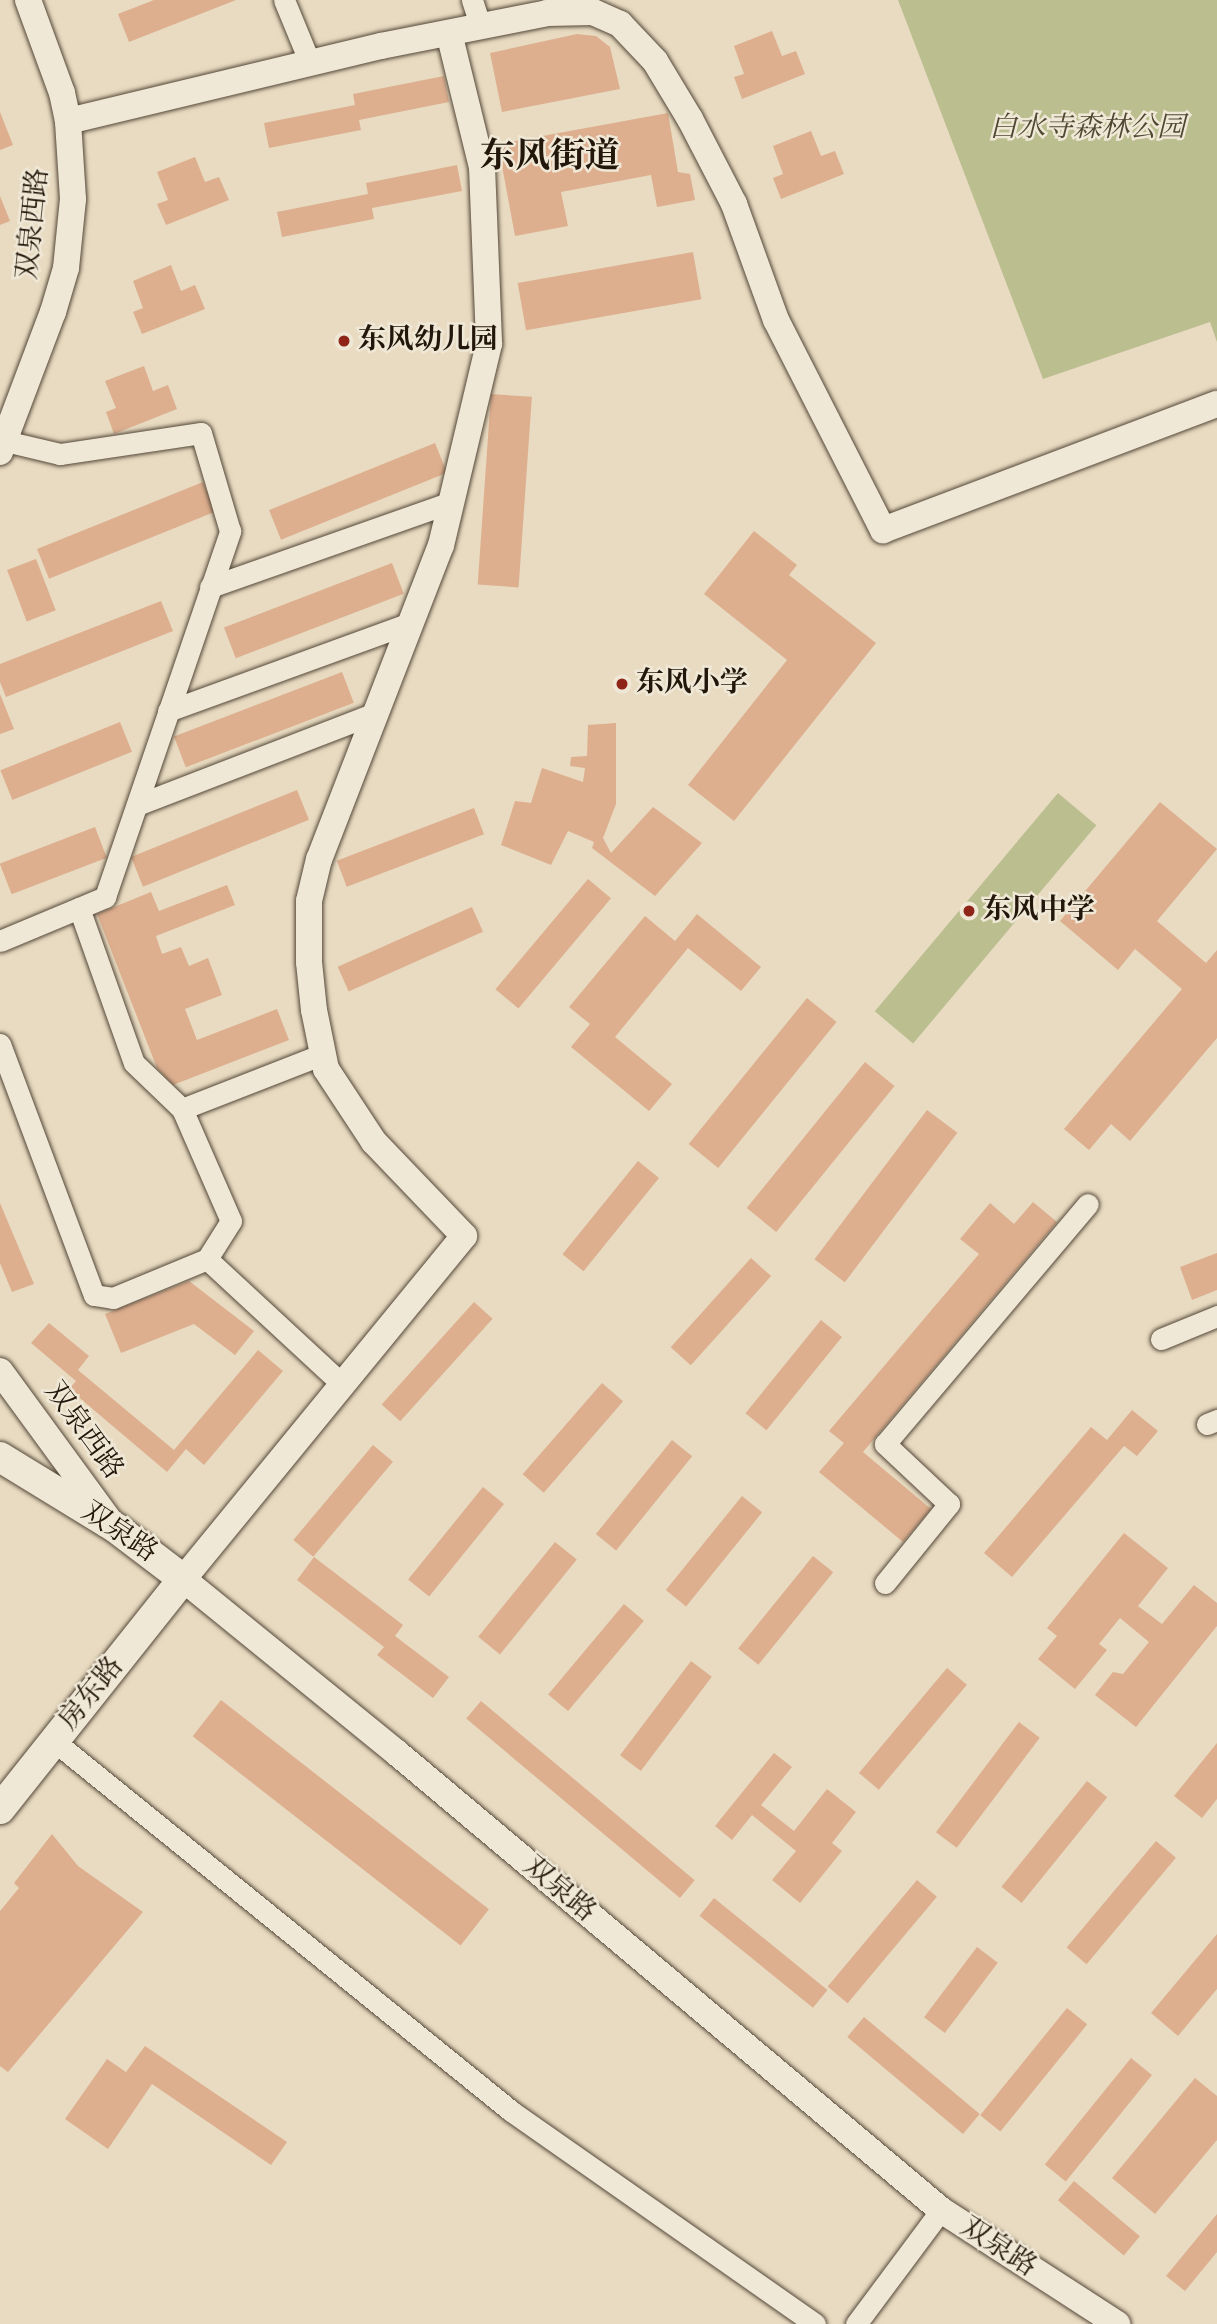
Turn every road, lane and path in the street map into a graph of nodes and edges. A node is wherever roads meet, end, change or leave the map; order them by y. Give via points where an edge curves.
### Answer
1 (28, 0) edge
2 (284, 0) edge
3 (472, 0) edge
4 (481, 27) junction
5 (449, 33) junction
6 (310, 63) junction
7 (68, 121) junction
8 (1217, 404) edge
9 (2, 447) edge
10 (451, 502) junction
11 (210, 587) junction
12 (412, 622) junction
13 (168, 711) junction
14 (378, 712) junction
15 (136, 805) junction
16 (79, 908) junction
17 (0, 941) edge
18 (0, 1044) edge
19 (323, 1054) junction
20 (182, 1109) junction
21 (1088, 1204) dead end
22 (207, 1259) junction
23 (1217, 1316) edge
24 (1161, 1339) dead end
25 (0, 1371) edge
26 (342, 1384) junction
27 (0, 1457) edge
28 (116, 1528) junction
29 (183, 1578) junction
30 (885, 1583) dead end
31 (54, 1741) junction
32 (0, 1809) edge
33 (941, 2210) junction
34 (815, 2324) edge
35 (856, 2324) edge
36 (1117, 2324) edge

1 - 7 street, 双泉西路
2 - 6 street
3 - 4 street
4 - 5 street
4 - 8 street via 547,13 593,12 620,24 655,61 734,204 776,320 883,530
5 - 6 street
5 - 10 street via 482,167 489,344
6 - 7 street
7 - 9 street, 双泉西路 via 73,199 66,268
9 - 11 street via 60,454 201,433 230,531
10 - 11 street
10 - 12 street via 441,545
11 - 13 street
12 - 13 street
12 - 14 street
13 - 15 street
14 - 15 street
14 - 19 street via 318,859 309,901 309,962
15 - 16 street via 105,897
16 - 17 street
16 - 20 street via 134,1063
18 - 22 street via 94,1295 113,1298
19 - 20 street
19 - 26 street via 326,1069 374,1142 464,1236
20 - 22 street via 231,1221
21 - 30 street via 884,1444 949,1504
22 - 26 street
23 - 24 street
25 - 28 street, 双泉西路
26 - 29 street
27 - 28 main road, 双泉路
28 - 29 main road, 双泉路
29 - 31 main road, 房东路
29 - 33 street, 双泉路
31 - 32 main road, 房东路
31 - 34 street via 511,2111
33 - 35 street
33 - 36 street, 双泉路

